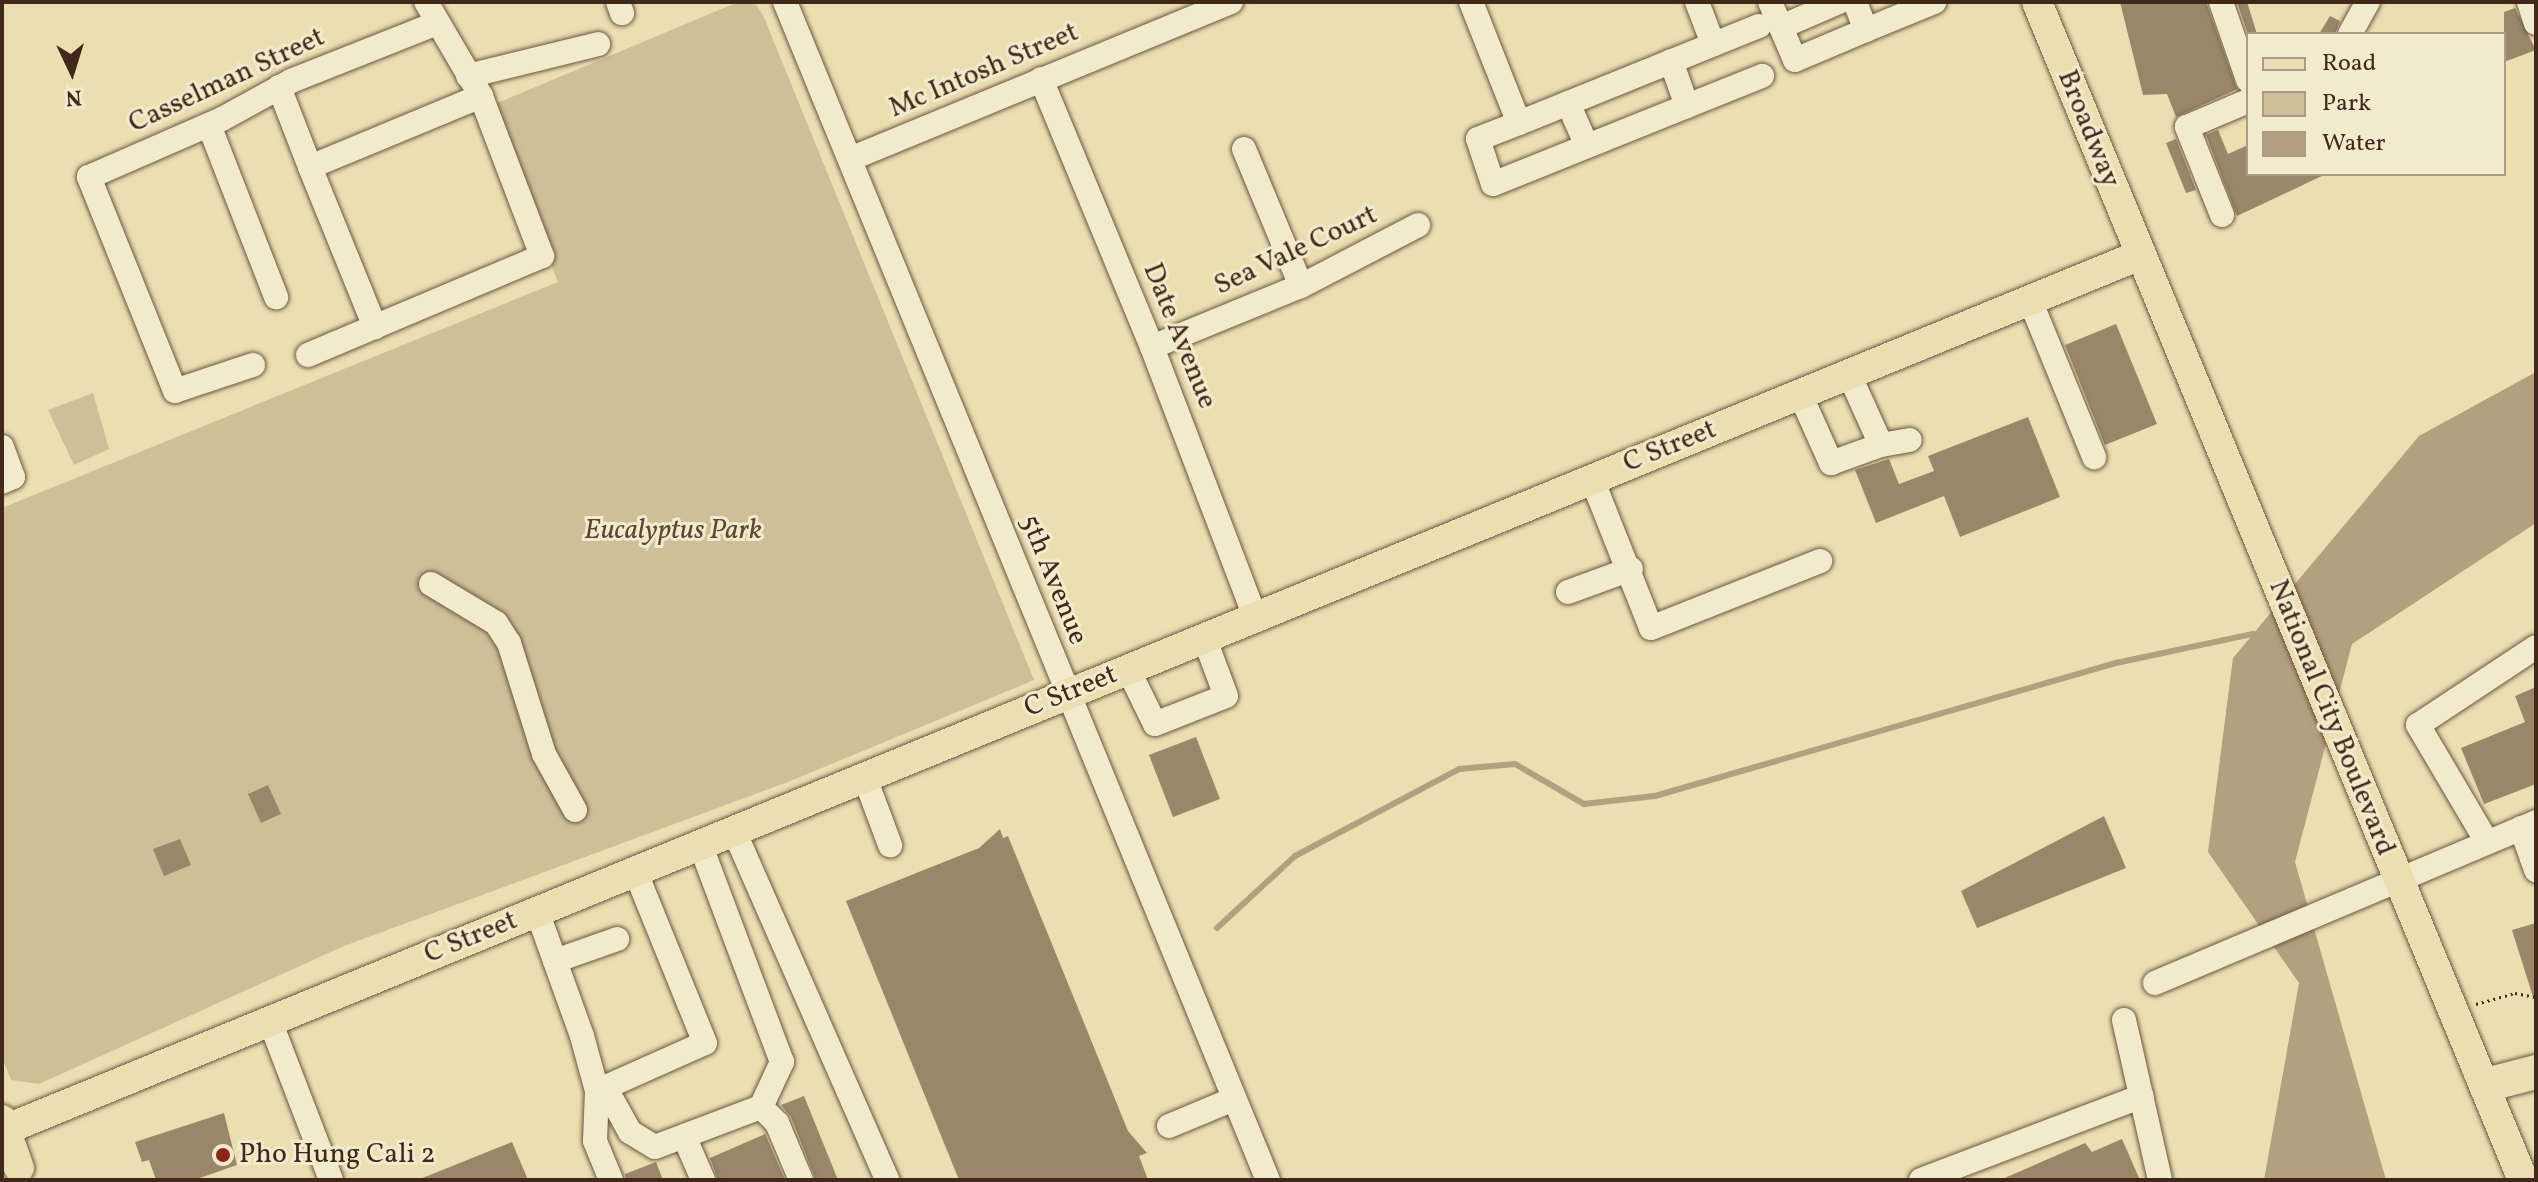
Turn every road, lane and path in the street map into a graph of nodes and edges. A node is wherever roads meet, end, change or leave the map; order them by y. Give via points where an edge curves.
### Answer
1 (785, 2) edge
2 (1231, 2) edge
3 (1471, 2) edge
4 (1697, 2) edge
5 (1770, 2) edge
6 (1839, 2) edge
7 (1855, 2) edge
8 (1934, 2) edge
9 (2037, 2) edge
10 (2221, 2) edge
11 (2368, 2) edge
12 (2529, 2) edge
13 (430, 13) edge
14 (2536, 23) edge
15 (1770, 26) junction
16 (1866, 30) junction
17 (2351, 32) edge
18 (598, 44) dead end
19 (1713, 44) junction
20 (1671, 61) junction
21 (2246, 74) edge
22 (468, 76) junction
23 (1762, 76) dead end
24 (1041, 79) junction
25 (279, 87) junction
26 (481, 96) junction
27 (2246, 102) edge
28 (1568, 103) junction
29 (1687, 106) junction
30 (1519, 123) junction
31 (209, 125) junction
32 (1587, 146) junction
33 (1244, 149) dead end
34 (850, 159) junction
35 (310, 167) junction
36 (2222, 215) dead end
37 (1418, 225) dead end
38 (2140, 255) junction
39 (1301, 286) junction
40 (276, 297) dead end
41 (2030, 300) junction
42 (375, 327) junction
43 (1152, 347) junction
44 (308, 355) dead end
45 (253, 365) dead end
46 (1849, 374) junction
47 (1800, 394) junction
48 (1910, 440) dead end
49 (1881, 445) junction
50 (2, 447) edge
51 (2094, 457) dead end
52 (1592, 479) junction
53 (2, 482) edge
54 (1820, 561) dead end
55 (1631, 569) junction
56 (431, 584) dead end
57 (1568, 592) dead end
58 (1255, 617) junction
59 (1204, 637) junction
60 (2536, 647) edge
61 (1128, 669) junction
62 (1066, 694) junction
63 (865, 778) junction
64 (575, 810) dead end
65 (2529, 825) edge
66 (735, 833) junction
67 (2487, 842) junction
68 (890, 845) dead end
69 (701, 847) junction
70 (2536, 870) edge
71 (635, 871) junction
72 (2397, 878) junction
73 (537, 911) junction
74 (617, 939) dead end
75 (555, 961) junction
76 (2155, 983) dead end
77 (2536, 997) edge
78 (2454, 1011) junction
79 (2124, 1020) dead end
80 (270, 1021) junction
81 (2536, 1072) edge
82 (2486, 1085) junction
83 (601, 1089) junction
84 (2142, 1096) junction
85 (1234, 1099) junction
86 (761, 1107) junction
87 (1169, 1126) dead end
88 (3, 1127) edge
89 (684, 1136) junction
90 (23, 1176) edge
91 (331, 1180) edge
92 (611, 1180) edge
93 (703, 1180) edge
94 (801, 1180) edge
95 (887, 1180) edge
96 (1268, 1180) edge
97 (1921, 1180) edge
98 (2160, 1180) edge
99 (2523, 1180) edge

1 - 34 street, 5th Avenue
2 - 24 street, Mc Intosh Street
3 - 30 street
4 - 19 street
5 - 15 street
6 - 15 street
7 - 16 street
8 - 16 street
9 - 38 main road, Broadway
10 - 21 street
11 - 17 street
12 - 14 street
13 - 22 street
13 - 25 street, Casselman Street
15 - 16 street via 1795,60
15 - 19 street
18 - 22 street
19 - 20 street
20 - 28 street
20 - 29 street
22 - 26 street
23 - 29 street
24 - 34 street, Mc Intosh Street
24 - 43 street, Date Avenue
25 - 31 street, Casselman Street
25 - 35 street
26 - 35 street
26 - 42 street via 542,256
27 - 36 street via 2187,127
28 - 30 street
28 - 32 street
29 - 32 street
30 - 32 street via 1478,139 1493,184
31 - 40 street
31 - 45 street, Casselman Street via 89,177 175,391
33 - 39 street
34 - 62 street, 5th Avenue
35 - 42 street
37 - 39 street, Sea Vale Court
38 - 41 main road, C Street
38 - 72 main road, National City Boulevard
39 - 43 street, Sea Vale Court
41 - 46 main road, C Street
41 - 51 street
42 - 44 street
43 - 58 street, Date Avenue
46 - 47 main road, C Street
46 - 49 street
47 - 49 street via 1831,463
47 - 52 main road, C Street
48 - 49 street
50 - 53 street via 13,477
52 - 55 street
52 - 58 main road, C Street
54 - 55 street via 1651,628
55 - 57 street
56 - 64 street via 496,623 509,643 540,741
58 - 59 main road, C Street
59 - 61 main road, C Street
59 - 61 street via 1226,696 1155,724
60 - 67 street via 2418,725
61 - 62 main road, C Street
62 - 63 main road, C Street
62 - 85 street, 5th Avenue
63 - 66 main road, C Street
63 - 68 street
65 - 67 street
65 - 70 street
66 - 69 main road, C Street
66 - 95 street
67 - 72 street
69 - 71 main road, C Street
69 - 86 street via 782,1062
71 - 73 main road, C Street
71 - 83 street via 705,1043
72 - 76 street
72 - 78 main road, National City Boulevard
73 - 75 street
73 - 80 main road, C Street
74 - 75 street
75 - 83 street
77 - 78 path via 2515,993
78 - 82 main road, National City Boulevard
79 - 84 street
80 - 88 main road, C Street
80 - 91 street
81 - 82 highway
82 - 99 main road, National City Boulevard
83 - 89 street via 630,1132 655,1147
83 - 92 street via 595,1141
84 - 97 street
84 - 98 street
85 - 87 street
85 - 96 street, 5th Avenue
86 - 89 street
86 - 94 street via 777,1123
88 - 90 main road
89 - 93 street

